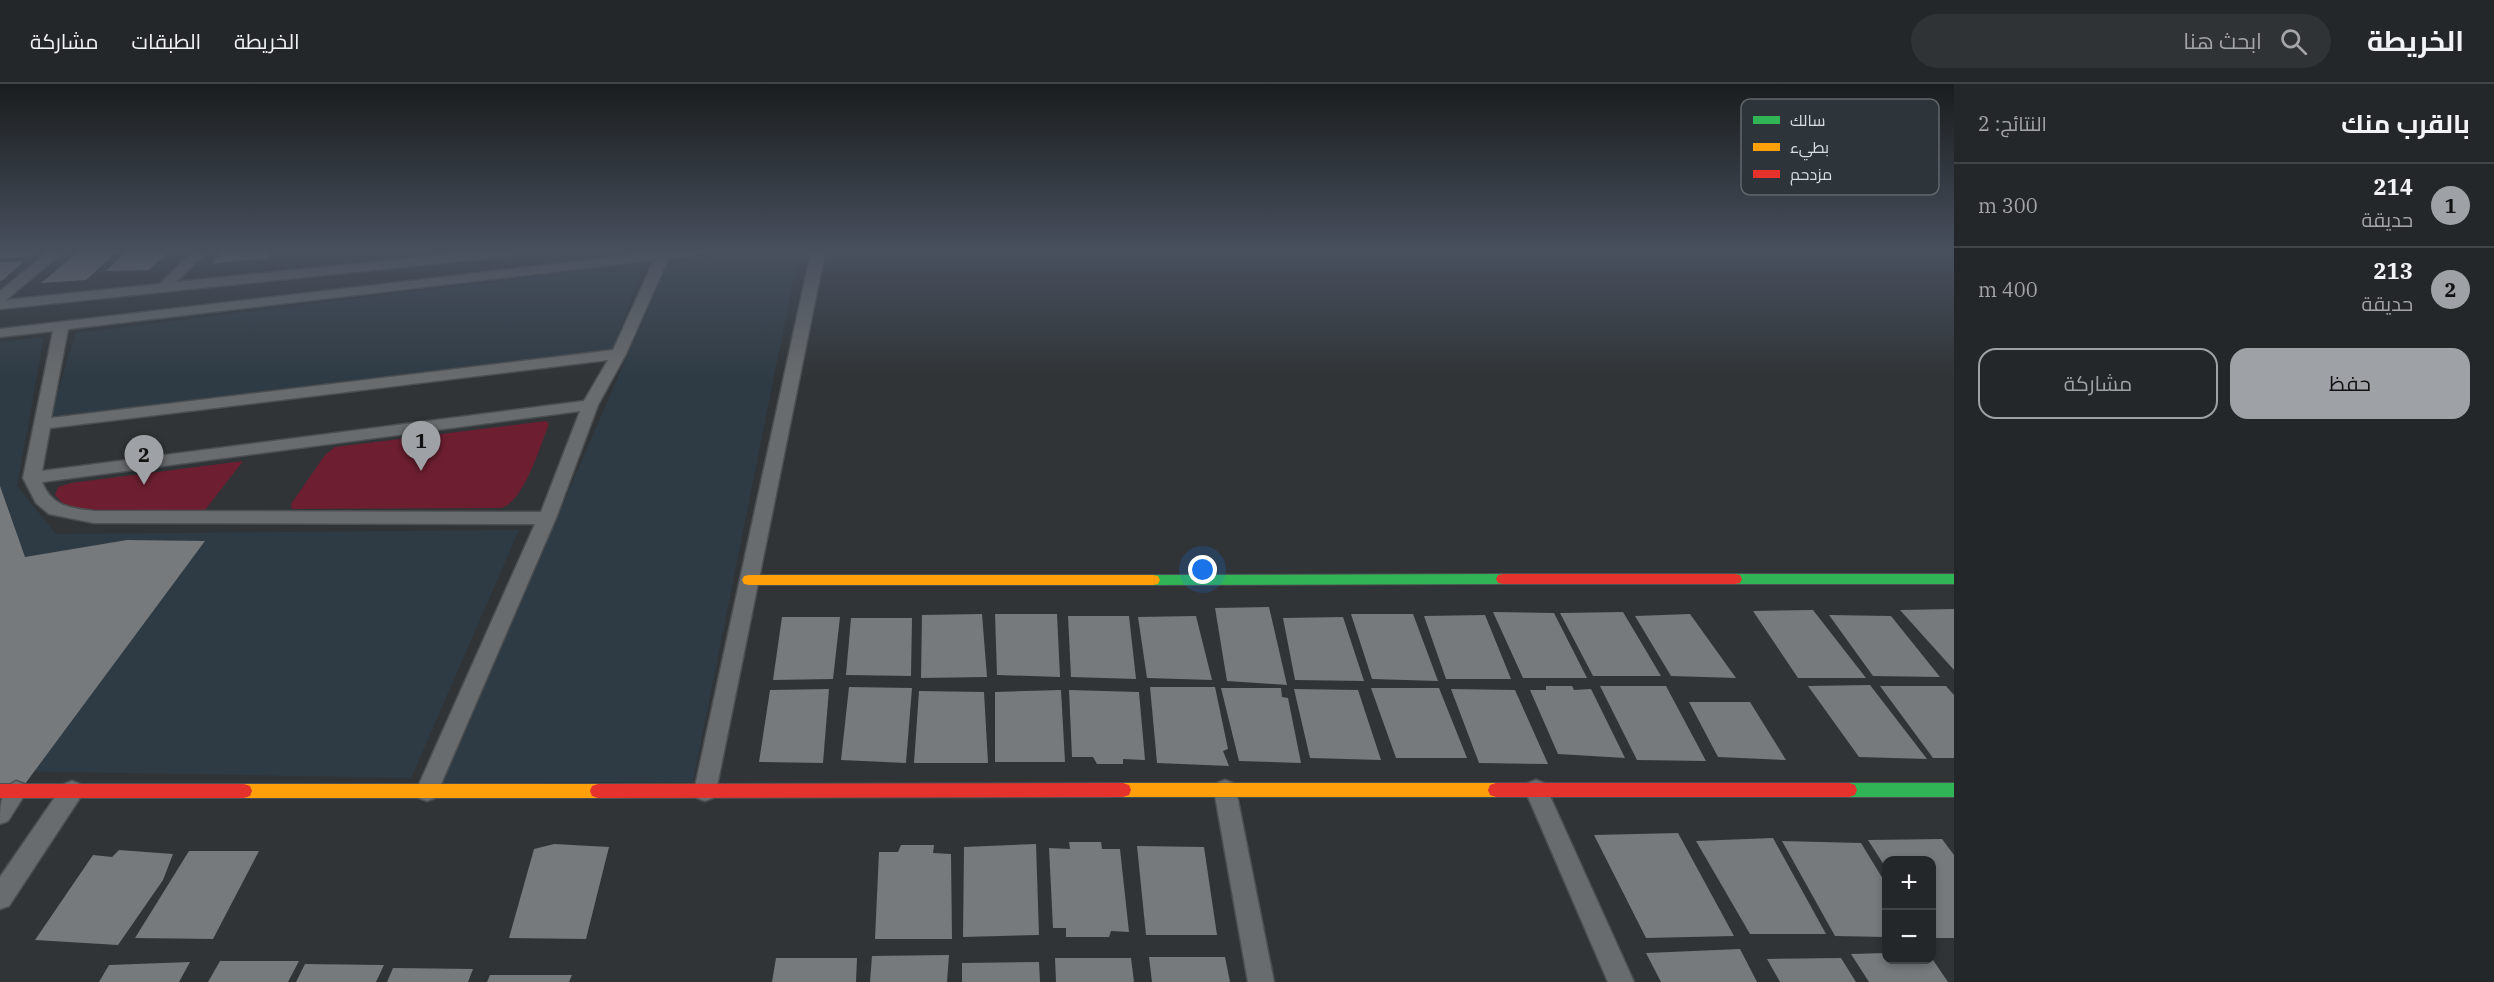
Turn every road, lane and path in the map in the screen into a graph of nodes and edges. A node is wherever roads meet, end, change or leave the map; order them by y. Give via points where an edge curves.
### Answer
1 (106, 294) edge
2 (333, 294) edge
3 (646, 294) edge
4 (809, 294) edge
5 (0, 305) edge
6 (61, 326) junction
7 (0, 333) edge
8 (619, 354) junction
9 (590, 405) junction
10 (41, 424) junction
11 (32, 478) junction
12 (547, 518) junction
13 (1954, 579) edge
14 (749, 580) junction
15 (1225, 790) junction
16 (1536, 790) junction
17 (1954, 790) edge
18 (8, 791) edge
19 (72, 791) junction
20 (427, 791) junction
21 (705, 791) junction
22 (0, 814) edge
23 (0, 898) edge
24 (1262, 982) edge
25 (1621, 982) edge

1 - 5 street
2 - 6 street
3 - 8 street
4 - 14 street
6 - 7 street
6 - 10 street
8 - 9 street
8 - 10 street
9 - 11 street
9 - 12 street
10 - 11 street
11 - 12 street via 38,498 58,513 94,517
12 - 20 street
13 - 14 street
14 - 21 street
15 - 16 street
15 - 21 street
15 - 24 street
16 - 17 street
16 - 25 street
18 - 19 street
18 - 22 street
19 - 20 street
19 - 23 street
20 - 21 street

